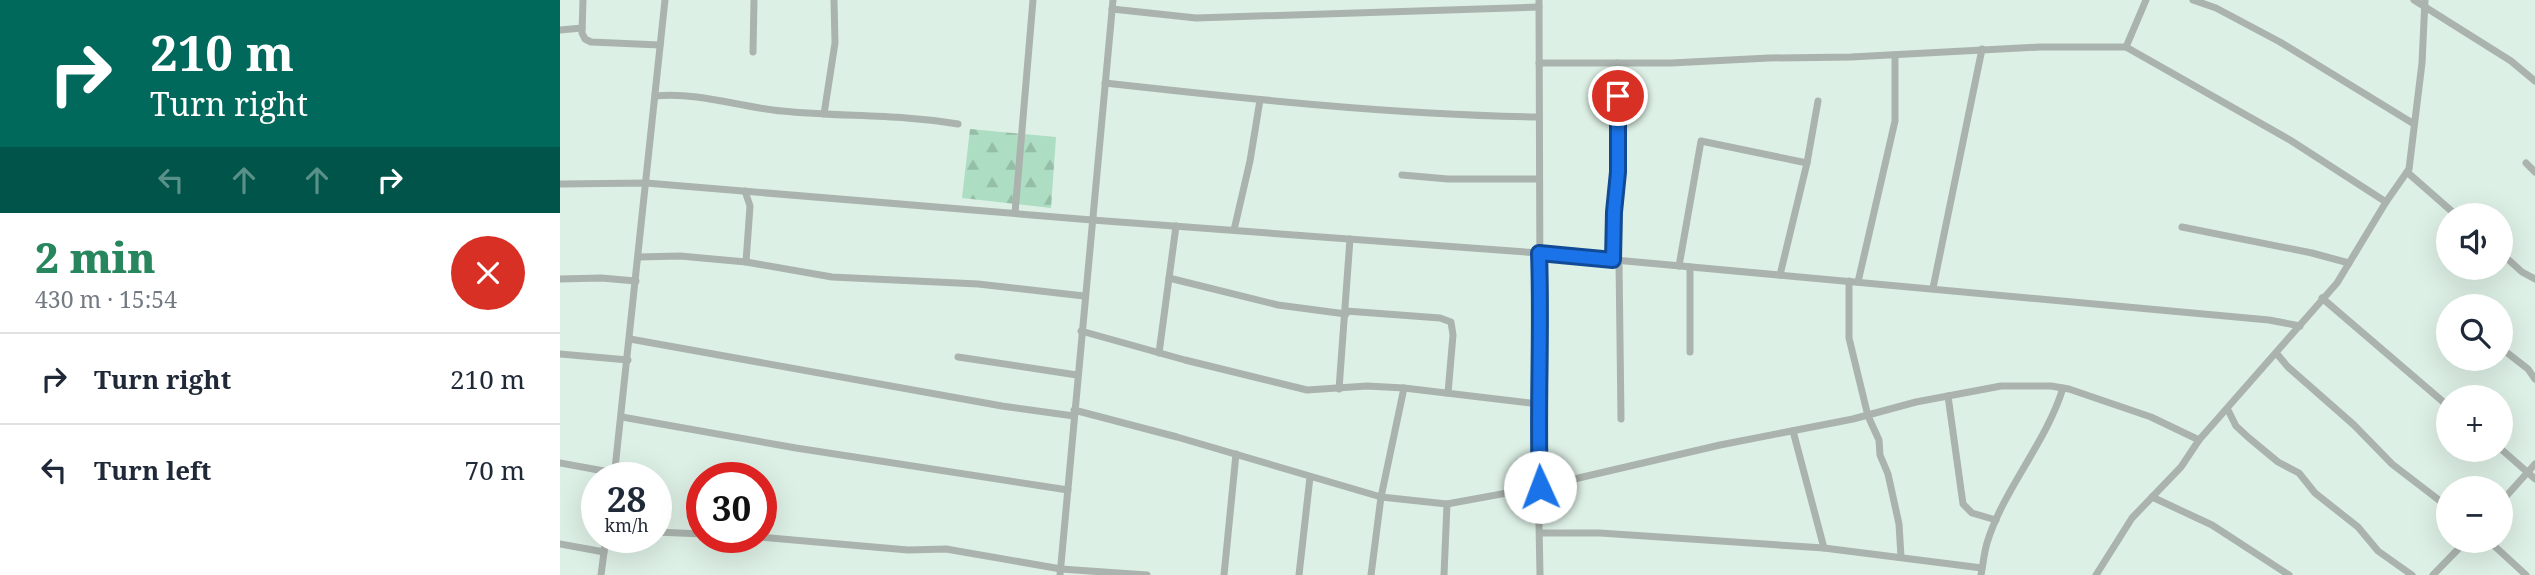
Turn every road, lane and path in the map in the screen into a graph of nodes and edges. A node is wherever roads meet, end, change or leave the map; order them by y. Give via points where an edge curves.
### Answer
1 (583, 0) edge
2 (665, 0) edge
3 (754, 0) edge
4 (834, 0) edge
5 (1033, 0) edge
6 (1113, 0) edge
7 (2146, 0) edge
8 (2193, 0) edge
9 (2414, 0) edge
10 (2424, 2) edge
11 (1539, 3) edge
12 (1112, 9) junction
13 (582, 28) junction
14 (560, 30) edge
15 (660, 45) junction
16 (2126, 47) junction
17 (1983, 49) junction
18 (753, 52) dead end
19 (1895, 55) junction
20 (1539, 63) junction
21 (1617, 63) junction
22 (2535, 81) edge
23 (1105, 83) junction
24 (655, 96) junction
25 (1260, 100) junction
26 (1818, 101) dead end
27 (824, 114) junction
28 (1539, 117) junction
29 (958, 124) dead end
30 (2414, 124) junction
31 (1807, 163) junction
32 (2526, 163) dead end
33 (2407, 172) junction
34 (2535, 172) edge
35 (1402, 175) dead end
36 (1539, 179) junction
37 (646, 183) junction
38 (560, 184) edge
39 (745, 191) junction
40 (2386, 202) junction
41 (2442, 203) edge
42 (1015, 214) junction
43 (1092, 220) junction
44 (1176, 226) junction
45 (2182, 227) dead end
46 (1234, 230) junction
47 (1350, 239) junction
48 (1539, 253) junction
49 (638, 257) junction
50 (1616, 261) junction
51 (746, 262) junction
52 (2349, 263) junction
53 (2513, 264) edge
54 (1679, 266) junction
55 (1690, 267) junction
56 (1780, 275) junction
57 (1169, 278) junction
58 (560, 279) edge
59 (2535, 279) edge
60 (636, 281) junction
61 (1849, 281) junction
62 (1858, 282) junction
63 (1933, 288) junction
64 (1084, 296) junction
65 (2322, 298) junction
66 (1346, 313) junction
67 (2300, 327) junction
68 (1081, 331) junction
69 (630, 339) junction
70 (1690, 352) dead end
71 (1158, 353) junction
72 (560, 354) edge
73 (2277, 354) junction
74 (958, 357) dead end
75 (2513, 357) edge
76 (628, 360) junction
77 (1077, 375) junction
78 (2535, 379) edge
79 (1404, 388) junction
80 (2063, 388) junction
81 (1339, 389) junction
82 (1448, 393) junction
83 (1948, 396) junction
84 (2436, 396) edge
85 (1538, 404) junction
86 (2228, 410) junction
87 (1074, 413) junction
88 (1868, 415) junction
89 (622, 417) junction
90 (1621, 419) dead end
91 (1793, 431) junction
92 (2200, 440) junction
93 (1236, 454) junction
94 (2513, 459) edge
95 (616, 462) edge
96 (560, 463) edge
97 (2535, 464) edge
98 (581, 468) edge
99 (2528, 472) junction
100 (1310, 477) junction
101 (2535, 479) edge
102 (1540, 487) junction
103 (2513, 489) edge
104 (1068, 490) junction
105 (1381, 497) junction
106 (2152, 497) junction
107 (2436, 498) edge
108 (1447, 504) junction
109 (1996, 520) junction
110 (1541, 533) junction
111 (777, 539) edge
112 (560, 544) edge
113 (581, 548) edge
114 (1824, 548) junction
115 (604, 553) edge
116 (2454, 553) edge
117 (2502, 553) edge
118 (1901, 557) junction
119 (1060, 572) edge
120 (1982, 572) edge
121 (601, 575) edge
122 (1140, 575) edge
123 (1147, 575) edge
124 (1224, 575) edge
125 (1299, 575) edge
126 (1371, 575) edge
127 (1444, 575) edge
128 (1540, 575) edge
129 (2096, 575) edge
130 (2289, 575) edge
131 (2412, 575) edge
132 (2433, 575) edge
133 (2526, 575) edge

1 - 13 street
2 - 15 street
3 - 18 street
4 - 27 street via 835,43
5 - 42 street
6 - 12 street
7 - 16 street
8 - 30 street via 2280,42
9 - 10 street
10 - 22 street
10 - 30 street
11 - 12 street via 1196,18
11 - 20 street
12 - 23 street
13 - 14 street
13 - 15 street via 591,42
15 - 24 street
16 - 17 street
16 - 40 street via 2290,140
17 - 19 street
17 - 63 street
19 - 21 street
19 - 62 street via 1895,121
20 - 21 street
20 - 28 street
21 - 50 street
23 - 25 street
23 - 43 street
24 - 27 street via 707,97 779,111
24 - 37 street
25 - 28 street via 1452,116
25 - 46 street
26 - 31 street
27 - 29 street
28 - 36 street
30 - 33 street
31 - 54 street via 1701,141
31 - 56 street
32 - 34 street
33 - 40 street
33 - 41 street
35 - 36 street
36 - 48 street
37 - 38 street
37 - 39 street
37 - 49 street
39 - 42 street
39 - 51 street via 750,206
40 - 52 street
42 - 43 street
43 - 44 street
43 - 64 street
44 - 46 street
44 - 57 street
45 - 52 street
46 - 47 street
47 - 48 street
47 - 66 street
48 - 50 street
48 - 85 street
49 - 51 street
49 - 60 street
50 - 54 street
50 - 90 street
51 - 64 street via 832,277 978,284
52 - 65 street
53 - 59 street
54 - 55 street
55 - 56 street
55 - 70 street
56 - 61 street
57 - 66 street via 1278,305
57 - 71 street
58 - 60 street
60 - 69 street
61 - 62 street
61 - 88 street via 1849,338
62 - 63 street
63 - 67 street via 2269,320
64 - 68 street
65 - 67 street
65 - 84 street
66 - 81 street
66 - 82 street via 1451,322
67 - 73 street
68 - 71 street
68 - 77 street
69 - 76 street
69 - 87 street via 1002,406
71 - 81 street via 1307,390
72 - 76 street
73 - 86 street
73 - 107 street via 2392,464
74 - 77 street
75 - 78 street
76 - 89 street
77 - 87 street
79 - 81 street
79 - 82 street
79 - 105 street
80 - 83 street via 2001,387
80 - 92 street via 2151,417
80 - 109 street via 2054,414
82 - 85 street
83 - 88 street
83 - 109 street via 1963,504 1972,513
85 - 102 street
86 - 92 street
86 - 131 street via 2249,438 2299,473 2378,551
87 - 93 street
87 - 104 street
88 - 91 street
88 - 118 street via 1888,474
89 - 95 street
89 - 104 street
91 - 102 street
91 - 114 street
92 - 106 street
93 - 100 street
93 - 124 street
94 - 99 street
96 - 98 street
97 - 99 street
99 - 101 street
99 - 103 street
100 - 105 street
100 - 125 street
102 - 108 street
102 - 110 street
104 - 119 street
105 - 108 street
105 - 126 street
106 - 129 street via 2132,518
106 - 130 street via 2212,525
108 - 127 street
109 - 120 street
110 - 114 street
110 - 128 street
111 - 119 street via 946,549
112 - 113 street
114 - 118 street
115 - 121 street
116 - 132 street
117 - 133 street
118 - 120 street
119 - 122 street
122 - 123 street

